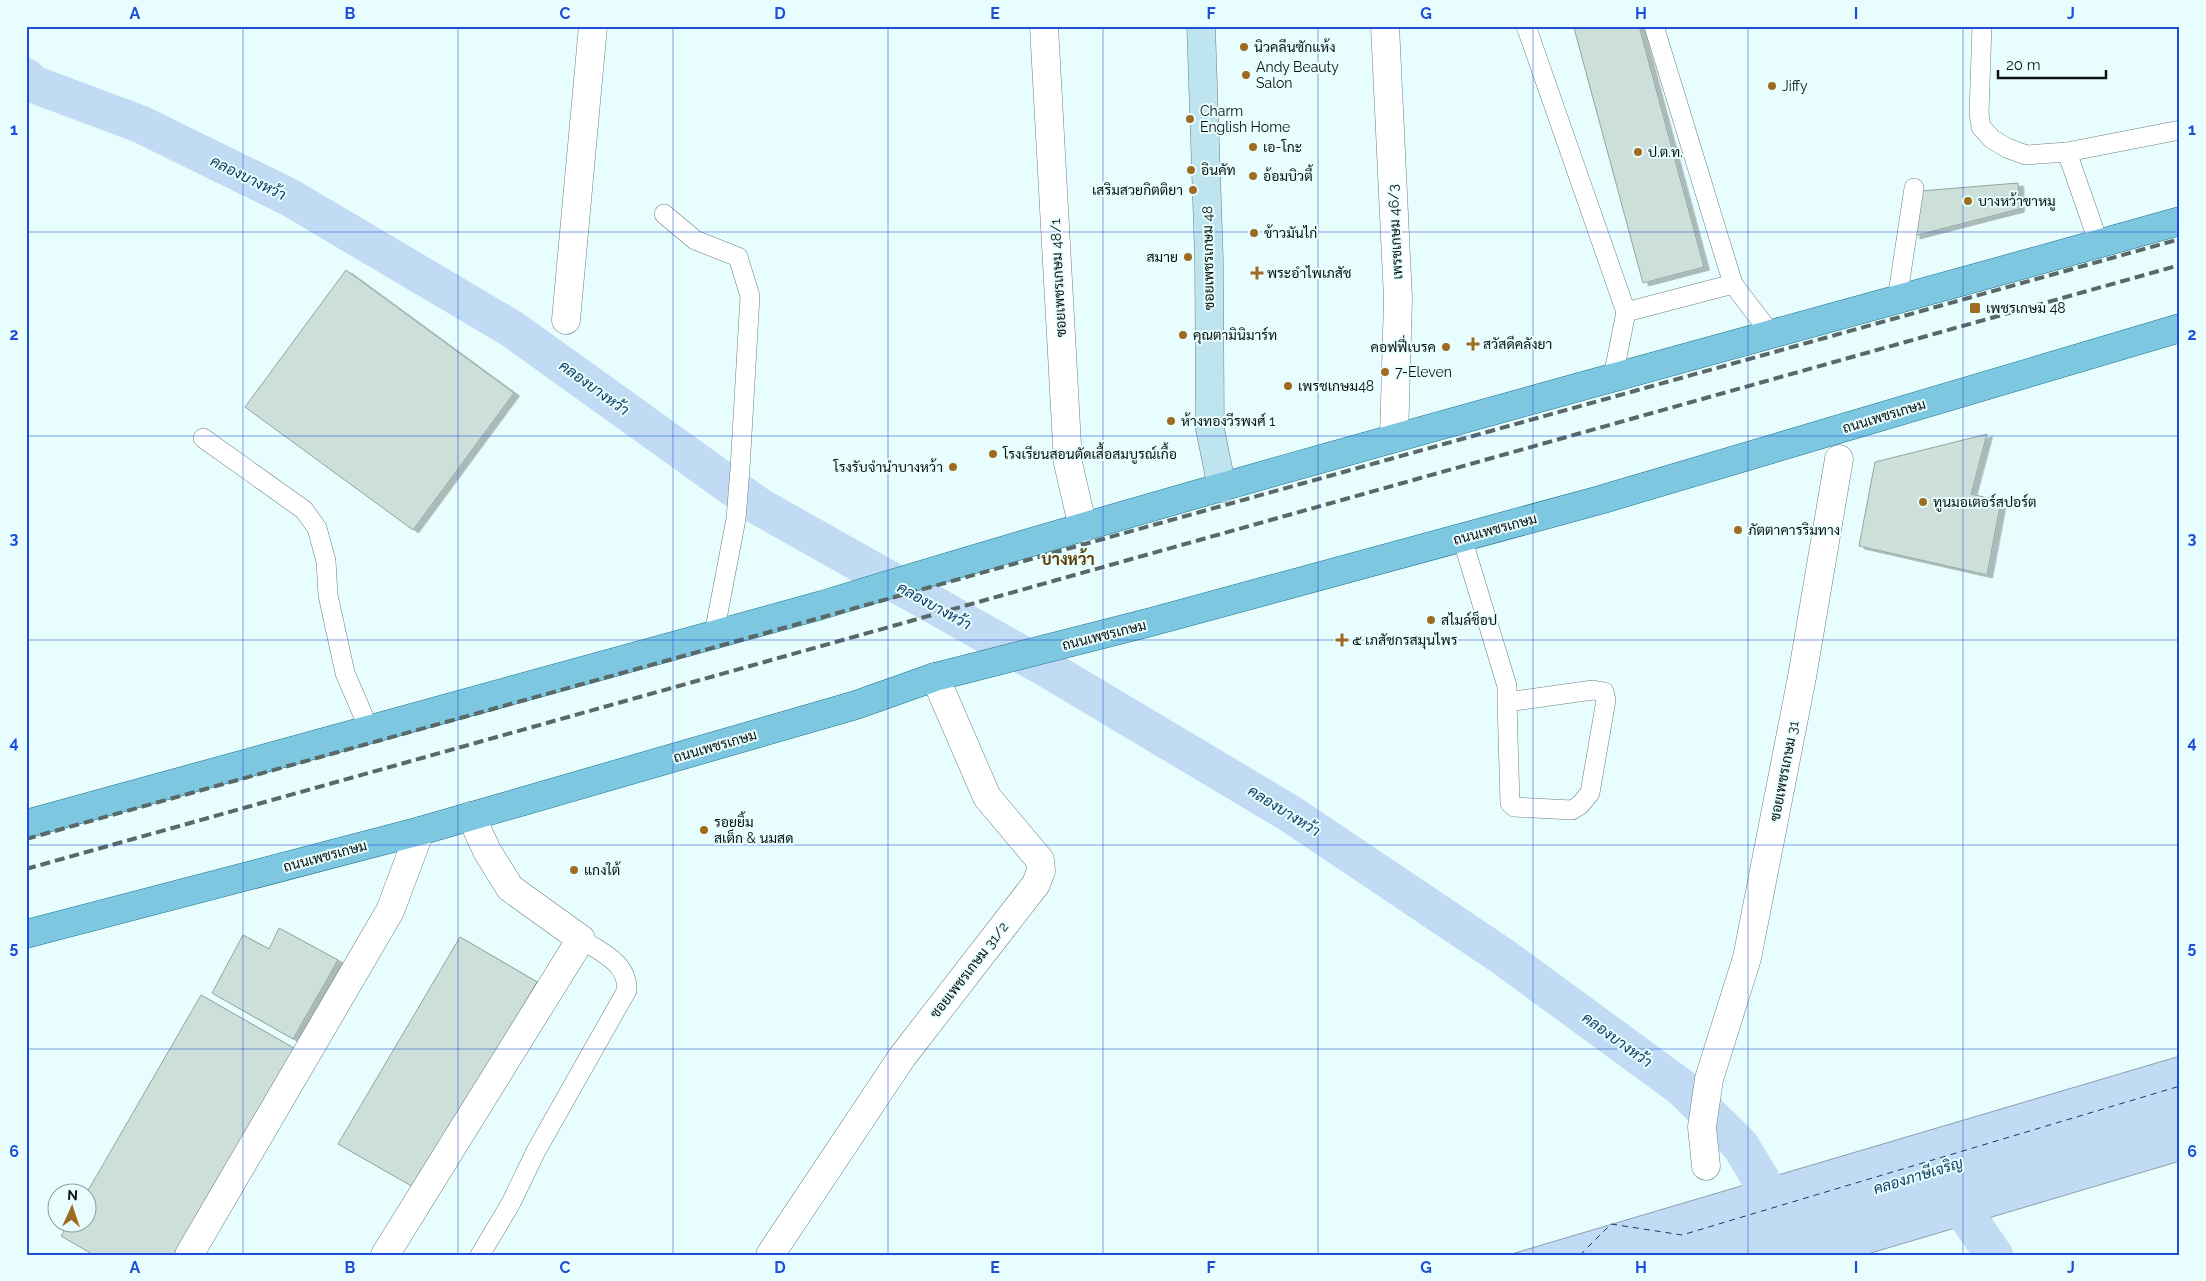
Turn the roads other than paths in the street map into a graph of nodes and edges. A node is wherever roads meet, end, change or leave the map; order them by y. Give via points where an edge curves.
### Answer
1 (592, 26) edge
2 (1044, 26) edge
3 (1201, 26) edge
4 (1385, 26) edge
5 (1526, 26) edge
6 (1654, 26) edge
7 (1982, 26) edge
8 (2180, 130) edge
9 (2066, 152) junction
10 (1914, 188) dead end
11 (664, 214) dead end
12 (2180, 222) edge
13 (2099, 244) junction
14 (1733, 284) junction
15 (1897, 300) junction
16 (1626, 312) junction
17 (566, 320) dead end
18 (2180, 328) edge
19 (1770, 334) junction
20 (1613, 377) junction
21 (204, 438) dead end
22 (1394, 438) junction
23 (1839, 459) dead end
24 (1222, 488) junction
25 (1083, 528) junction
26 (1462, 538) junction
27 (714, 634) junction
28 (935, 677) junction
29 (1507, 702) junction
30 (369, 729) junction
31 (471, 816) junction
32 (26, 824) edge
33 (420, 831) junction
34 (26, 934) edge
35 (581, 939) junction
36 (1706, 1166) dead end
37 (189, 1255) edge
38 (385, 1255) edge
39 (480, 1255) edge
40 (770, 1255) edge

1 - 17 street
2 - 25 street, ซอยเพชรเกษม 48/1 via 1068,462
3 - 24 street, ซอยเพชรเกษม 48 via 1209,260 1210,429
4 - 22 street, เพรชเกษม 46/3 via 1398,299
5 - 16 lane
6 - 14 lane
7 - 9 lane via 1981,127 1992,139 2019,153
8 - 9 lane
9 - 13 lane
10 - 15 lane
11 - 27 lane via 695,240 738,257 750,296 736,519
12 - 13 main road
13 - 15 main road
14 - 16 lane
14 - 19 lane
15 - 19 main road
16 - 20 lane
18 - 26 main road, ถนนเพชรเกษม
19 - 20 main road
20 - 22 main road
21 - 30 lane via 304,510 317,528 326,561 328,595 345,673
22 - 24 main road
23 - 36 street, ซอยเพชรเกษม 31 via 1802,678 1747,958 1709,1079 1702,1127
24 - 25 main road
25 - 27 main road
26 - 28 main road, ถนนเพชรเกษม
26 - 29 lane via 1506,686
27 - 30 main road
28 - 31 main road, ถนนเพชรเกษม via 856,705
28 - 40 street, ซอยเพชรเกษม 31/2 via 987,797 1040,860 1041,871 1036,884 902,1057
29 - 29 lane via 1594,690 1604,692 1606,700 1590,793 1580,805 1572,810 1514,807 1510,803
30 - 32 main road
31 - 33 main road, ถนนเพชรเกษม
31 - 35 street via 487,851 510,888
33 - 34 main road, ถนนเพชรเกษม
33 - 37 street via 390,911
35 - 38 street
35 - 39 lane via 621,967 627,979 627,990

